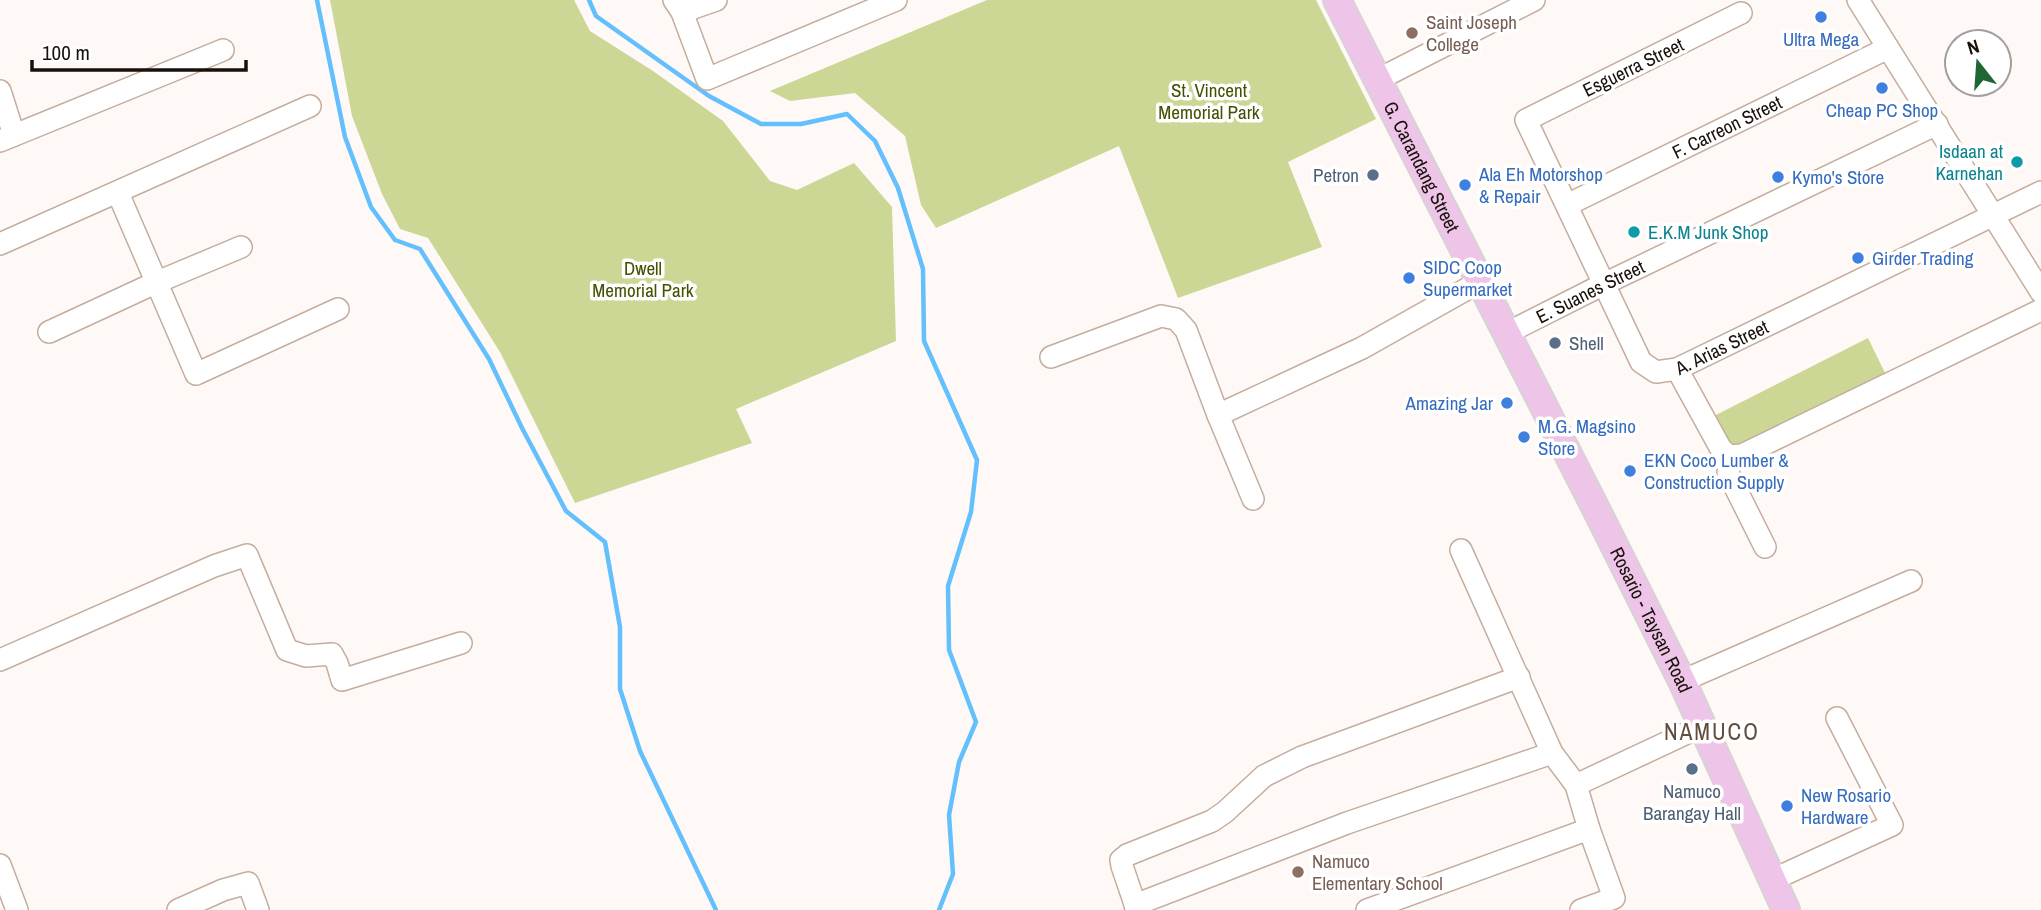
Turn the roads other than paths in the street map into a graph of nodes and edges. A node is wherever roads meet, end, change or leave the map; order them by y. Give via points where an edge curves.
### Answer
1 (716, 0) edge
2 (896, 0) edge
3 (1337, 0) edge
4 (1534, 0) edge
5 (1858, 0) edge
6 (678, 6) edge
7 (1741, 13) dead end
8 (1888, 48) junction
9 (223, 50) dead end
10 (1377, 80) junction
11 (0, 91) edge
12 (310, 106) dead end
13 (1526, 120) joint
14 (1937, 124) junction
15 (7, 138) edge
16 (2041, 192) edge
17 (118, 193) junction
18 (1567, 205) junction
19 (1994, 215) junction
20 (0, 244) edge
21 (241, 247) dead end
22 (1481, 281) junction
23 (155, 283) junction
24 (1604, 284) junction
25 (2041, 292) edge
26 (338, 309) dead end
27 (2041, 310) edge
28 (49, 332) dead end
29 (1507, 333) junction
30 (1051, 357) dead end
31 (1677, 369) junction
32 (1218, 415) junction
33 (1728, 456) junction
34 (1253, 499) dead end
35 (1765, 547) dead end
36 (1461, 550) dead end
37 (1911, 581) dead end
38 (461, 643) dead end
39 (0, 660) edge
40 (1519, 677) junction
41 (1682, 681) junction
42 (1836, 718) dead end
43 (1702, 726) junction
44 (1552, 754) junction
45 (1576, 785) junction
46 (1589, 830) junction
47 (0, 864) edge
48 (1772, 880) junction
49 (1136, 908) edge
50 (18, 910) edge
51 (178, 910) edge
52 (258, 910) edge
53 (1367, 910) edge
54 (1581, 910) edge
55 (1786, 910) edge

1 - 6 street
2 - 6 street via 708,79
3 - 10 main road, G. Carandang Street
4 - 10 street
5 - 8 street
7 - 13 street, Esguerra Street
8 - 14 street
8 - 18 street, F. Carreon Street
9 - 15 street
10 - 22 main road, G. Carandang Street
11 - 15 street
12 - 17 street
13 - 18 street, A. Arias Street
14 - 19 street
14 - 24 street, E. Suanes Street
16 - 19 street, A. Arias Street
17 - 20 street
17 - 23 street
18 - 24 street, A. Arias Street
19 - 25 street
19 - 31 street, A. Arias Street
21 - 23 street
22 - 29 main road, G. Carandang Street
22 - 32 street via 1362,348
23 - 26 street via 197,374
23 - 28 street
24 - 29 street, E. Suanes Street
24 - 31 street, A. Arias Street via 1641,362 1656,372
27 - 33 street via 1742,455
29 - 41 main road, Rosario - Taysan Road
30 - 32 street via 1161,316 1176,319 1186,330
31 - 33 street
32 - 34 street
33 - 35 street via 1728,473
36 - 40 street
37 - 41 street
38 - 39 street via 342,680 332,654 306,656 287,650 247,555
40 - 44 street
40 - 49 street via 1302,757 1264,776 1212,821 1127,855 1121,860
41 - 43 main road, Rosario - Taysan Road
42 - 48 street via 1892,825
43 - 45 street
43 - 48 main road, Rosario - Taysan Road
44 - 45 street
44 - 49 street via 1347,823
45 - 46 street
46 - 53 street
46 - 54 street via 1614,898
47 - 50 street
48 - 55 main road, Rosario - Taysan Road
51 - 52 street via 248,883

